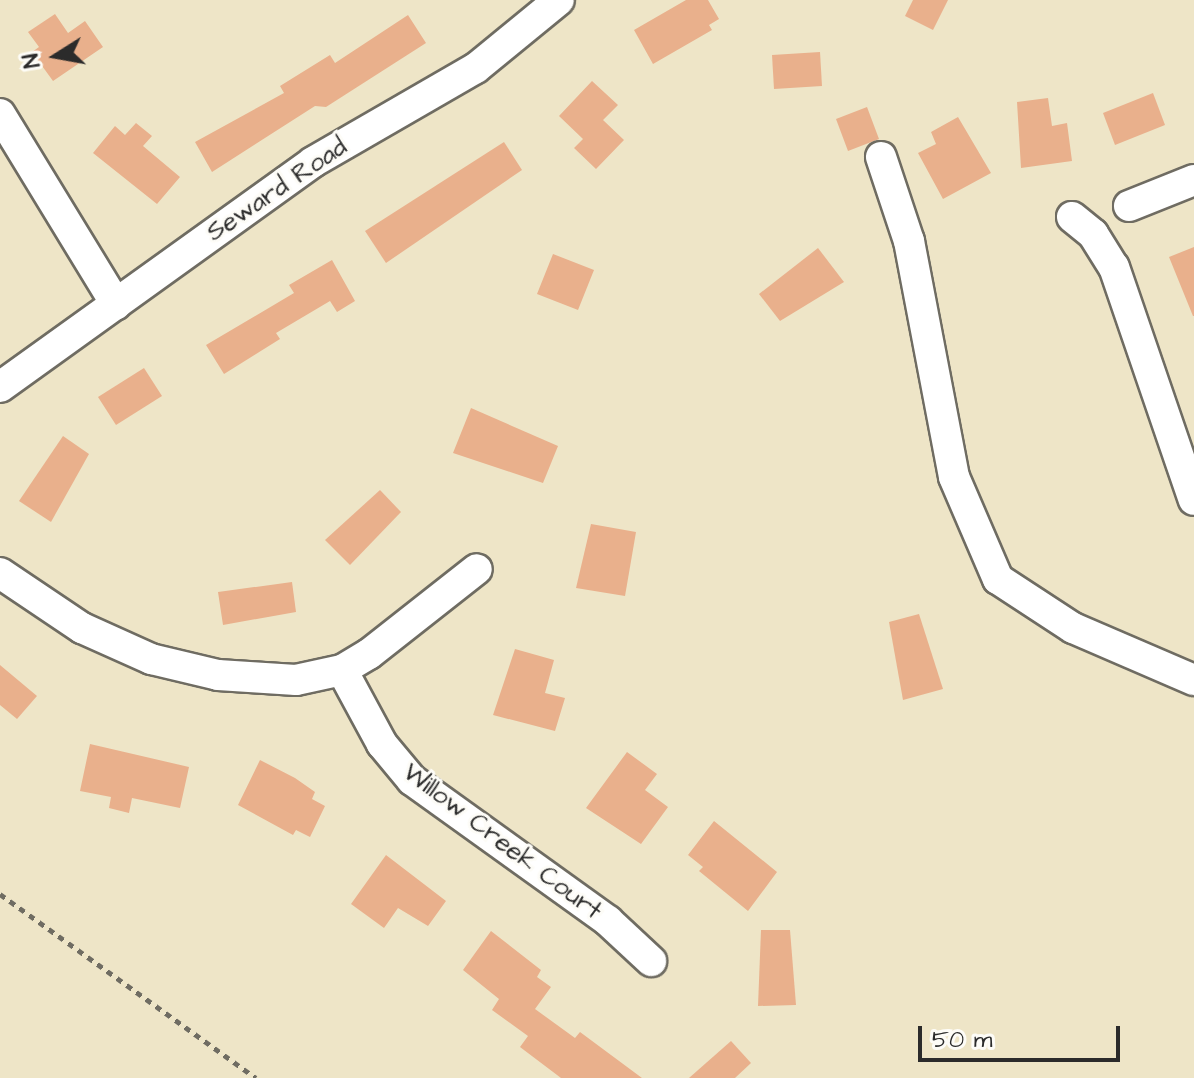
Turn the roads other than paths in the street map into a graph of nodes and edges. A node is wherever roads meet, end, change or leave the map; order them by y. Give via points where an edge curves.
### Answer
1 (559, 0) edge
2 (0, 114) edge
3 (881, 157) dead end
4 (1194, 180) edge
5 (1129, 206) dead end
6 (1072, 217) dead end
7 (116, 304) junction
8 (0, 387) edge
9 (1194, 500) edge
10 (477, 569) dead end
11 (0, 573) edge
12 (342, 670) junction
13 (1194, 680) edge
14 (651, 961) dead end

1 - 7 street, Seward Road via 476,68 313,162
2 - 7 street
3 - 13 street via 909,241 954,477 998,579 1073,628
4 - 5 street
6 - 9 street via 1093,234 1114,267
7 - 8 street, Seward Road
10 - 12 street
11 - 12 street via 82,628 151,659 253,678 296,680
12 - 14 street, Willow Creek Court via 382,744 412,780 608,921

